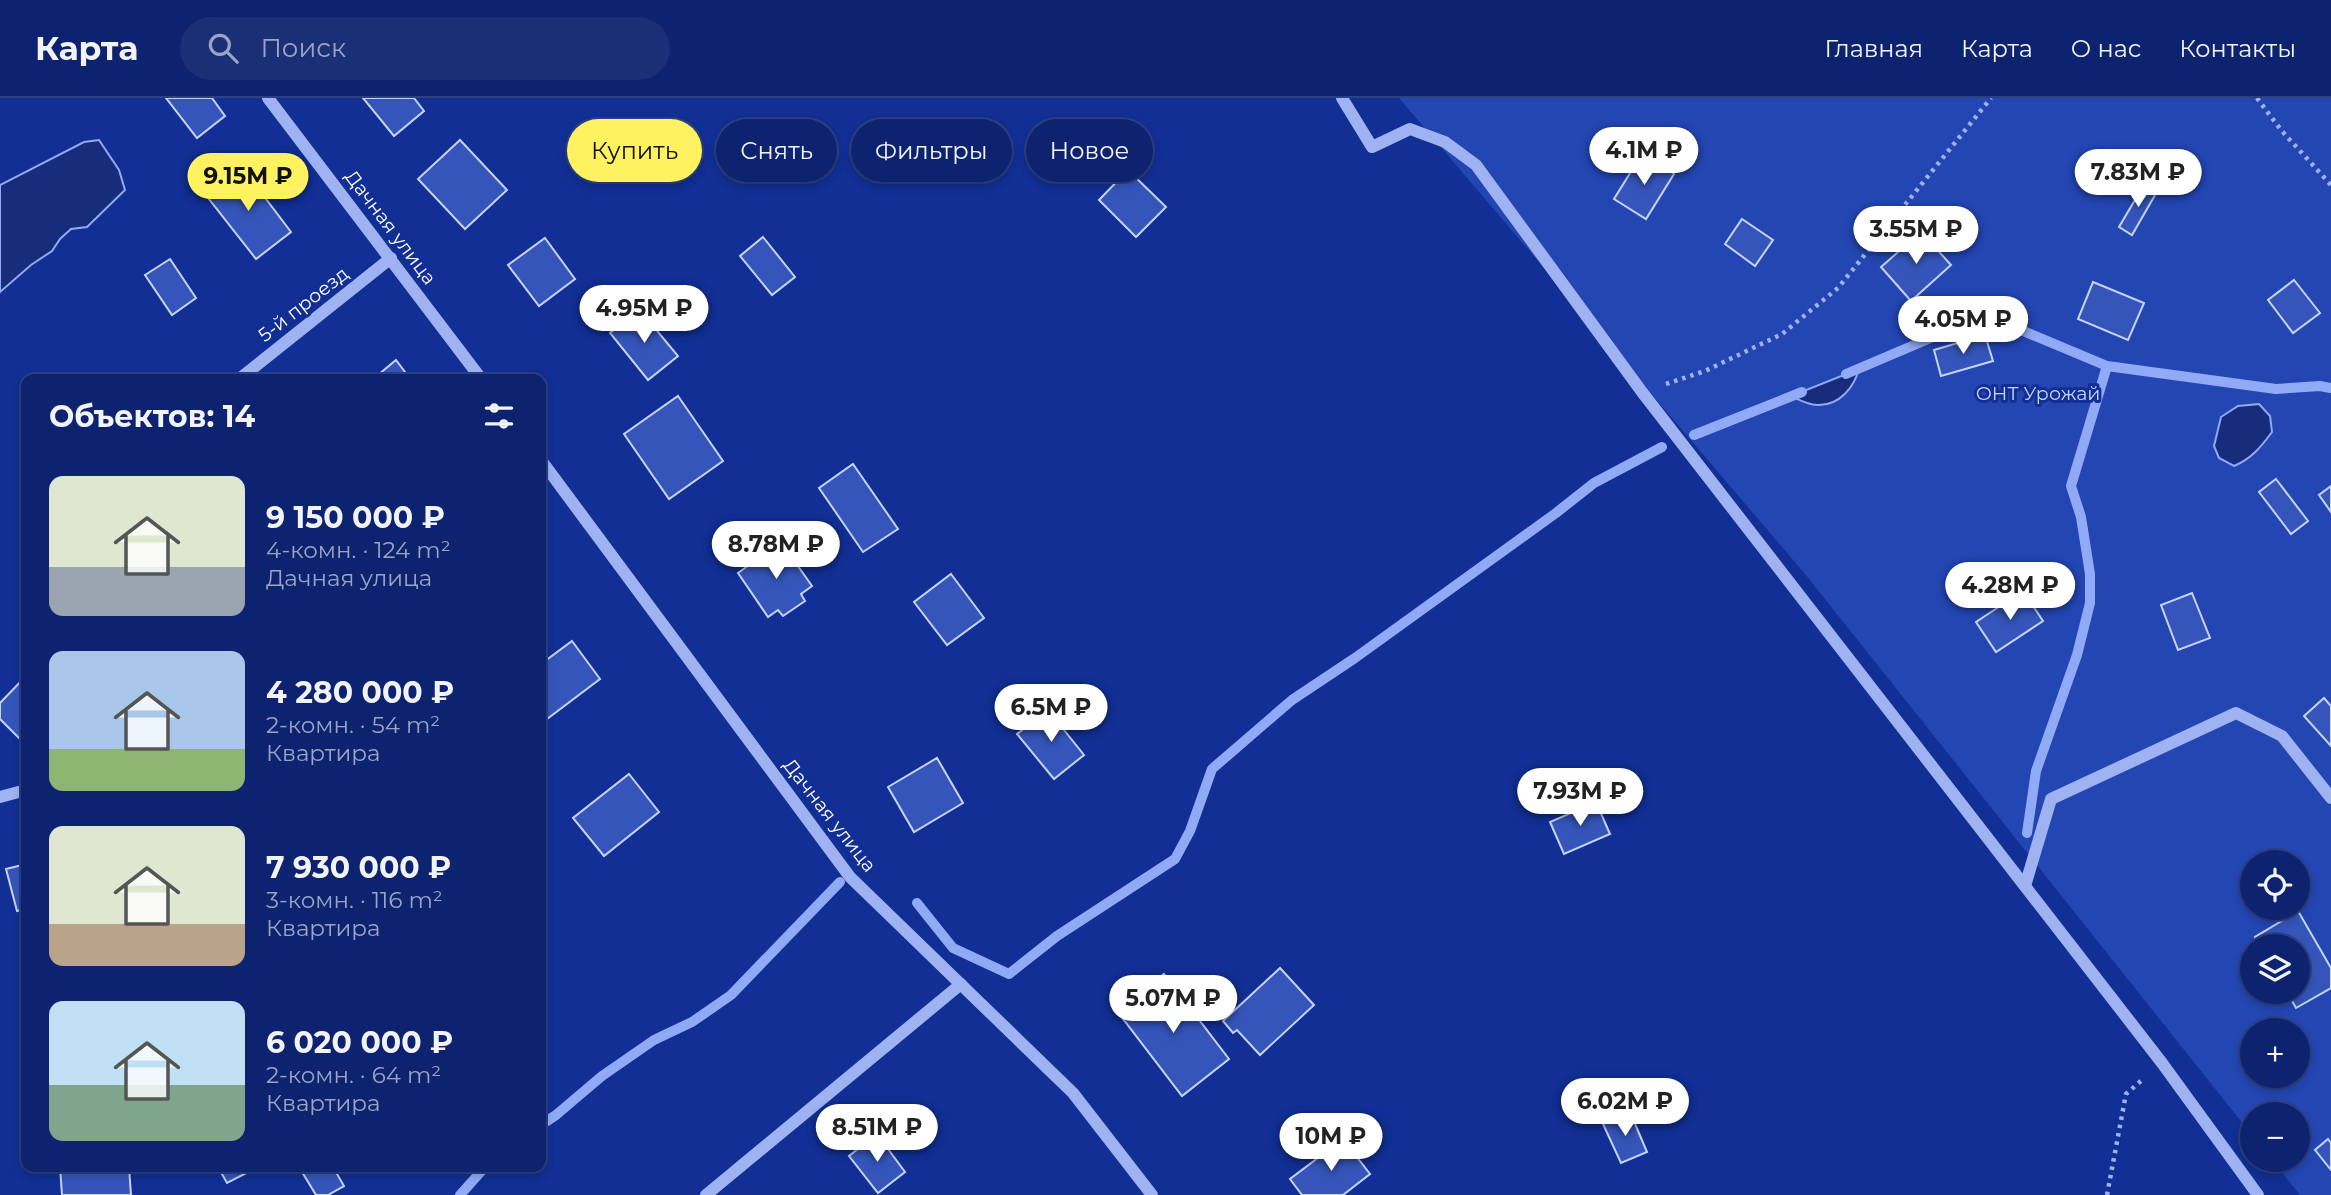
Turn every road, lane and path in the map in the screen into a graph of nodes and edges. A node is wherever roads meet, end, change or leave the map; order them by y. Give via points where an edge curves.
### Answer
1 (268, 98) edge
2 (1343, 98) edge
3 (1991, 98) edge
4 (2257, 98) edge
5 (2331, 185) edge
6 (391, 258) junction
7 (246, 374) edge
8 (478, 374) edge
9 (1642, 391) junction
10 (546, 467) edge
11 (21, 791) edge
12 (0, 797) edge
13 (2331, 798) edge
14 (2025, 886) junction
15 (961, 984) junction
16 (2162, 1063) junction
17 (706, 1195) edge
18 (1152, 1195) edge
19 (2107, 1195) edge
20 (2258, 1195) edge

1 - 6 street, Дачная улица
2 - 9 street via 1372,147 1410,129 1445,142 1476,165
3 - 9 path via 1838,288 1783,334 1705,371
4 - 5 path
6 - 7 street, 5-й проезд
6 - 8 street, Дачная улица
9 - 14 street
10 - 15 street, Дачная улица via 850,877
11 - 12 street
13 - 14 street via 2282,736 2236,713 2051,799
14 - 16 street
15 - 17 street
15 - 18 street, Дачная улица via 1073,1093
16 - 19 path via 2126,1094
16 - 20 street

